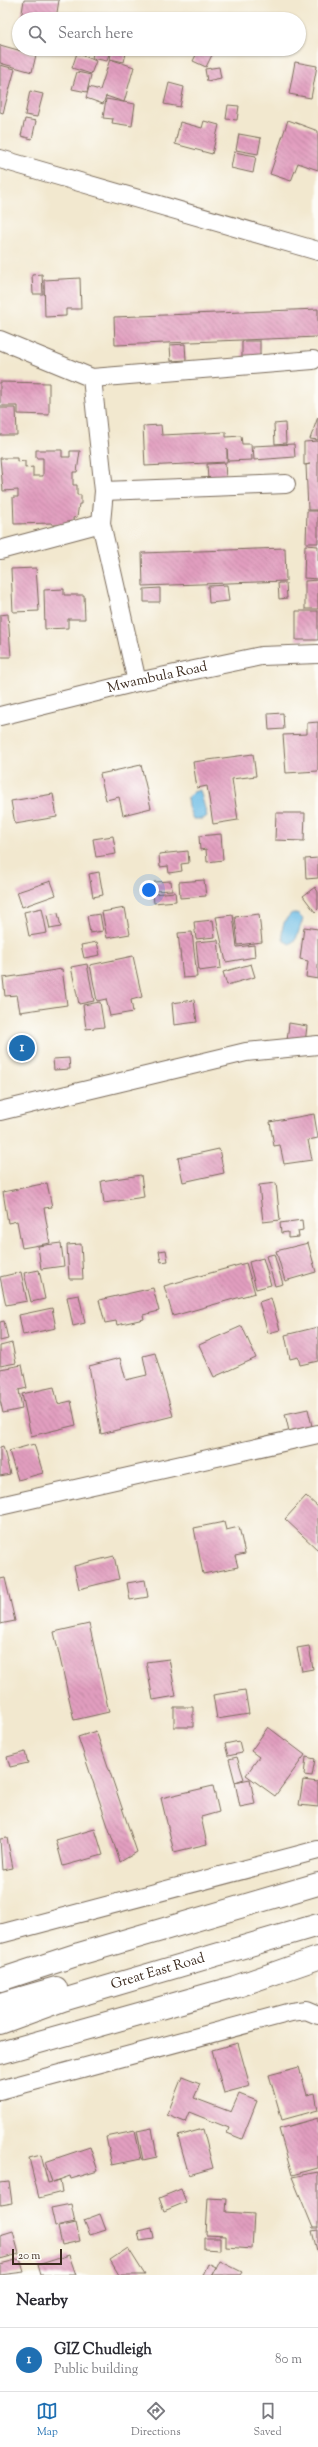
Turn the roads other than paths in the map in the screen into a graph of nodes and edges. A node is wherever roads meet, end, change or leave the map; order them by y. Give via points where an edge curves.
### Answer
1 (0, 159) edge
2 (318, 250) edge
3 (0, 340) edge
4 (313, 360) dead end
5 (92, 378) junction
6 (286, 484) dead end
7 (104, 491) junction
8 (101, 523) junction
9 (0, 550) edge
10 (318, 654) edge
11 (138, 682) junction
12 (0, 716) edge
13 (318, 1046) edge
14 (0, 1111) edge
15 (318, 1434) edge
16 (0, 1506) edge
17 (318, 1850) edge
18 (318, 1884) edge
19 (318, 1911) edge
20 (318, 1925) edge
21 (0, 1934) edge
22 (318, 1958) edge
23 (0, 1980) edge
24 (0, 2004) edge
25 (318, 2015) edge
26 (0, 2023) edge
27 (0, 2053) edge
28 (0, 2090) edge

1 - 2 street
3 - 5 street
4 - 5 street
5 - 7 street
6 - 7 street
7 - 8 street
8 - 9 street
8 - 11 street
10 - 11 street, Mwambula Road via 261,656
11 - 12 street, Mwambula Road
13 - 14 street via 246,1052
15 - 16 street
17 - 21 street
18 - 23 main road via 79,1954
19 - 24 main road, Great East Road
20 - 26 main road, Great East Road via 63,2000
22 - 27 main road via 235,1987
25 - 28 street via 306,2010 291,2012

